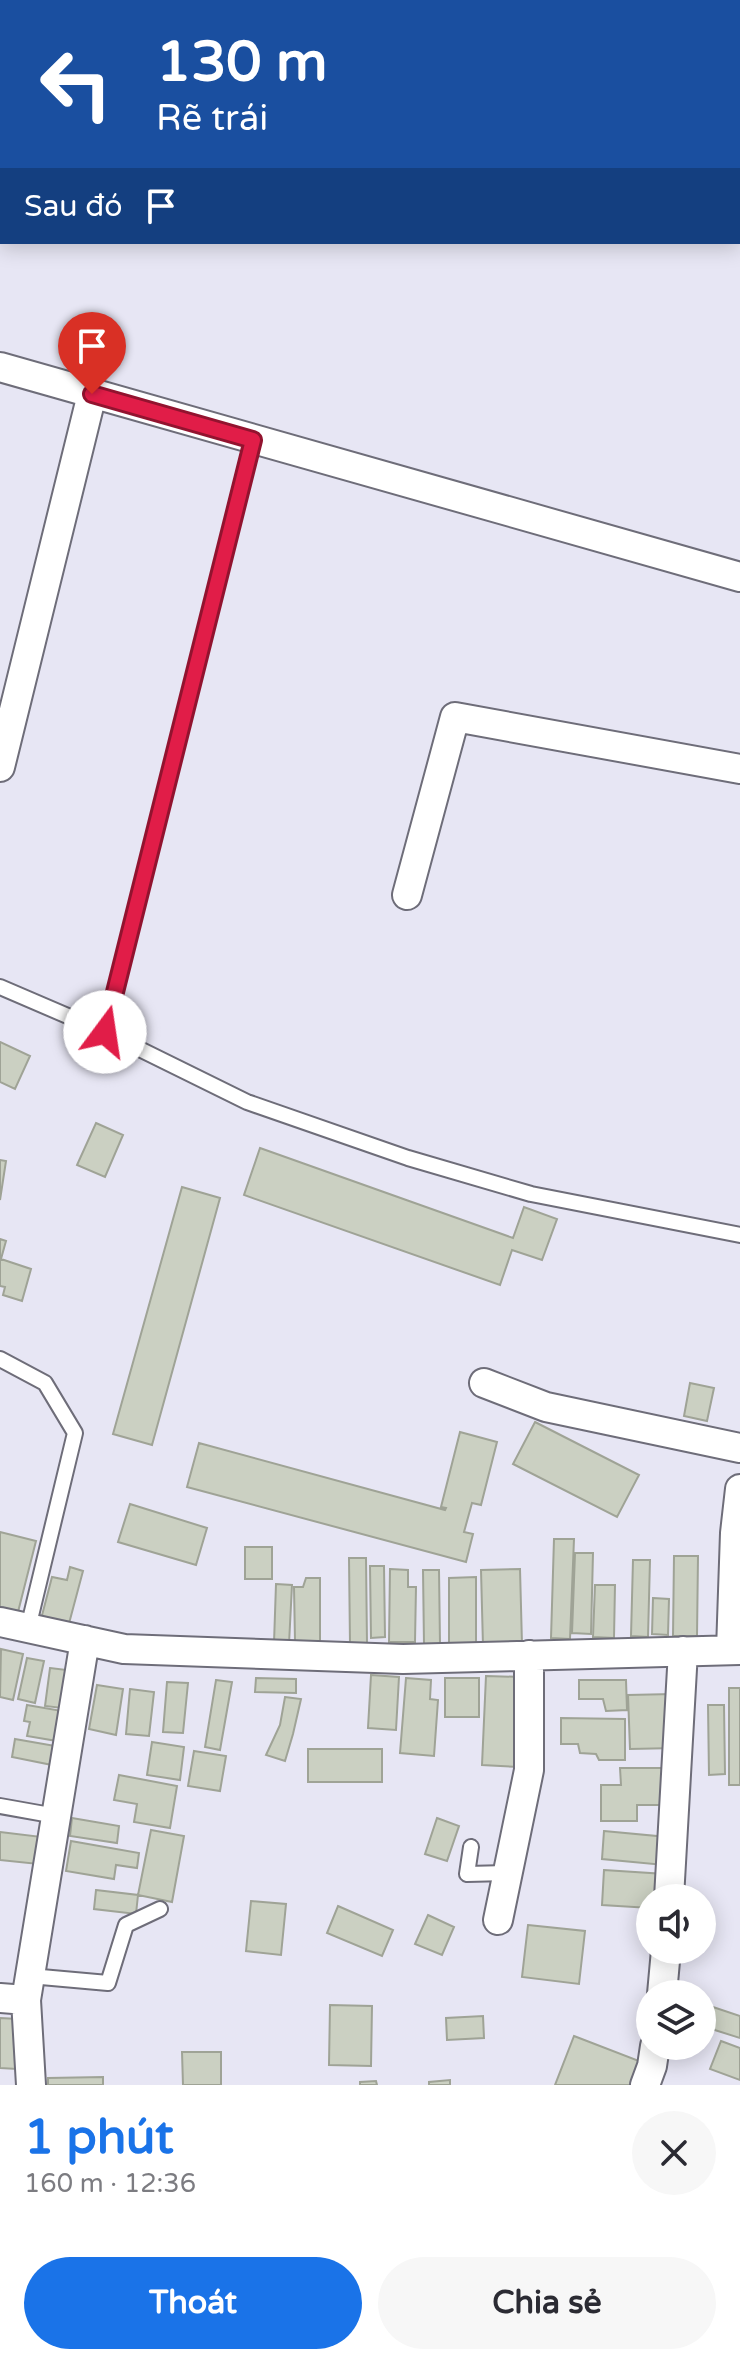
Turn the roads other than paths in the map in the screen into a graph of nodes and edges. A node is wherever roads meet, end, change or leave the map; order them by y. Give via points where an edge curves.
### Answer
1 (0, 367) edge
2 (92, 394) junction
3 (253, 440) junction
4 (740, 577) edge
5 (0, 767) edge
6 (740, 769) edge
7 (407, 895) dead end
8 (0, 987) edge
9 (105, 1032) junction
10 (740, 1235) edge
11 (0, 1359) edge
12 (484, 1383) dead end
13 (740, 1448) edge
14 (740, 1489) edge
15 (0, 1622) edge
16 (28, 1628) junction
17 (85, 1640) junction
18 (735, 1650) edge
19 (683, 1651) junction
20 (529, 1655) junction
21 (0, 1806) edge
22 (56, 1816) junction
23 (471, 1847) dead end
24 (507, 1873) junction
25 (670, 1884) edge
26 (160, 1909) dead end
27 (498, 1920) dead end
28 (19, 1992) edge
29 (653, 2060) edge
30 (31, 2085) edge
31 (645, 2085) edge

1 - 2 street
2 - 3 street
2 - 5 street
3 - 4 street
3 - 9 lane
6 - 7 street via 455,717
8 - 9 lane
9 - 10 lane via 247,1102 408,1158 531,1194
11 - 16 lane via 45,1383 75,1433
12 - 13 street via 546,1407
14 - 18 street
15 - 16 street
16 - 17 street
17 - 20 street via 124,1649 388,1658
17 - 22 street
18 - 19 street
19 - 20 street
19 - 25 street
20 - 24 street via 529,1770
21 - 22 lane
22 - 28 street
23 - 24 lane via 467,1874
24 - 27 street
26 - 28 lane via 126,1925 108,1983
28 - 30 street
29 - 31 street

